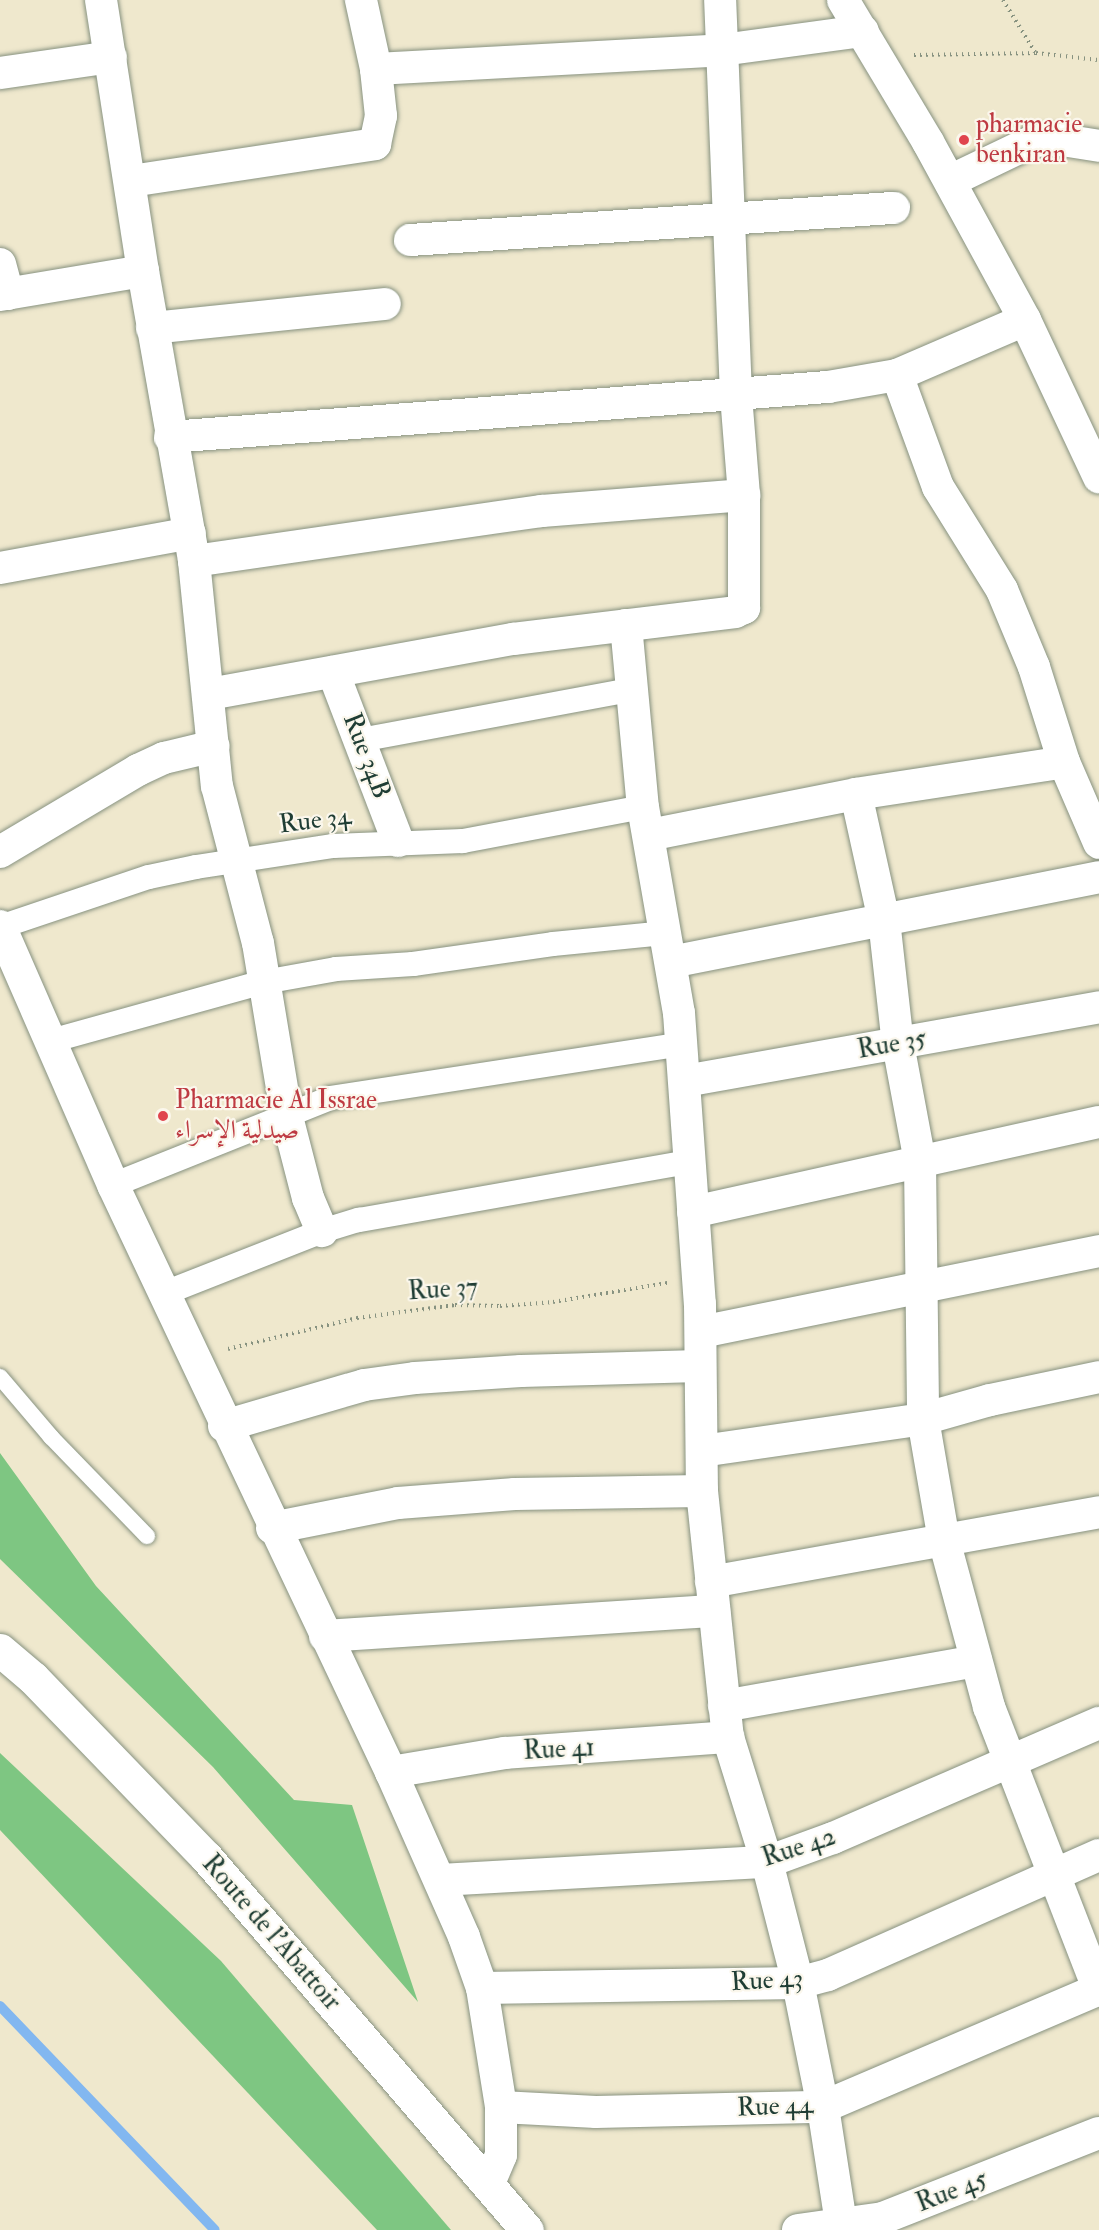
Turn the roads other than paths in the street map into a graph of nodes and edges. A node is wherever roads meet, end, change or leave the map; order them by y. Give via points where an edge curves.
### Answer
1 (101, 0) edge
2 (361, 0) edge
3 (720, 0) edge
4 (843, 0) edge
5 (870, 44) junction
6 (722, 50) junction
7 (111, 57) junction
8 (376, 69) junction
9 (0, 73) edge
10 (1099, 146) edge
11 (131, 181) junction
12 (950, 181) junction
13 (894, 208) dead end
14 (730, 219) junction
15 (410, 240) dead end
16 (0, 264) edge
17 (142, 271) junction
18 (4, 295) edge
19 (385, 304) dead end
20 (1025, 320) junction
21 (152, 328) junction
22 (897, 375) junction
23 (736, 395) junction
24 (170, 437) junction
25 (1099, 477) edge
26 (744, 495) junction
27 (192, 547) junction
28 (0, 568) edge
29 (626, 625) junction
30 (333, 672) junction
31 (631, 690) junction
32 (210, 694) junction
33 (360, 740) junction
34 (214, 746) junction
35 (1080, 775) edge
36 (856, 794) junction
37 (646, 821) junction
38 (398, 841) junction
39 (1099, 843) edge
40 (0, 852) edge
41 (236, 861) junction
42 (1099, 877) edge
43 (884, 920) junction
44 (0, 927) edge
45 (668, 948) junction
46 (264, 982) junction
47 (1099, 1007) edge
48 (47, 1042) junction
49 (681, 1044) junction
50 (898, 1044) junction
51 (685, 1081) junction
52 (286, 1113) junction
53 (1099, 1122) edge
54 (692, 1161) junction
55 (920, 1162) junction
56 (112, 1185) junction
57 (693, 1212) junction
58 (322, 1231) junction
59 (1099, 1251) edge
60 (922, 1287) junction
61 (165, 1293) junction
62 (701, 1332) junction
63 (699, 1366) junction
64 (0, 1377) edge
65 (1099, 1377) edge
66 (923, 1419) junction
67 (224, 1426) junction
68 (702, 1451) junction
69 (702, 1491) junction
70 (1099, 1512) edge
71 (272, 1528) junction
72 (147, 1536) dead end
73 (944, 1540) junction
74 (712, 1597) junction
75 (325, 1636) junction
76 (0, 1650) edge
77 (976, 1660) junction
78 (724, 1706) junction
79 (1099, 1723) edge
80 (728, 1737) junction
81 (1009, 1760) junction
82 (391, 1772) junction
83 (1099, 1855) edge
84 (767, 1862) junction
85 (1053, 1876) junction
86 (440, 1880) junction
87 (798, 1983) junction
88 (482, 1988) junction
89 (1099, 1990) edge
90 (501, 2107) junction
91 (823, 2107) junction
92 (1099, 2133) edge
93 (488, 2185) junction
94 (841, 2228) edge
95 (528, 2230) edge
96 (798, 2230) edge

1 - 7 street
2 - 8 street
3 - 6 street
4 - 5 street
5 - 6 street
5 - 12 street
6 - 8 street
6 - 14 street
7 - 9 street
7 - 11 street
8 - 11 street via 380,131 371,147
10 - 12 street via 1062,140 1033,141
11 - 17 street
12 - 20 street
13 - 14 street
14 - 15 street
14 - 23 street
16 - 18 street
17 - 18 street
17 - 21 street
19 - 21 street
20 - 22 street
20 - 25 street
21 - 24 street
22 - 23 street via 828,387
22 - 35 street via 938,487 1002,590
23 - 24 street
23 - 26 street
24 - 27 street
26 - 27 street via 542,511
26 - 29 street via 744,608
27 - 28 street
27 - 32 street
29 - 30 street via 513,639
29 - 31 street
30 - 32 street
30 - 33 street, Rue 34B
31 - 33 street
31 - 37 street
32 - 34 street
33 - 38 street, Rue 34B
34 - 40 street via 164,758 138,770
34 - 41 street via 217,786
35 - 36 street
35 - 39 street
36 - 37 street
36 - 43 street
37 - 38 street, Rue 34 via 463,841
37 - 45 street
38 - 41 street, Rue 34 via 333,846
41 - 44 street, Rue 34 via 149,877
41 - 46 street via 249,903
42 - 43 street
43 - 45 street
43 - 50 street
44 - 48 street
45 - 46 street via 553,944 448,961 336,969
45 - 49 street
46 - 48 street
46 - 52 street
47 - 50 street, Rue 35
48 - 56 street
49 - 51 street
49 - 52 street via 330,1098
50 - 51 street, Rue 35
50 - 55 street
51 - 54 street
52 - 56 street
52 - 58 street via 308,1198
53 - 55 street
54 - 57 street
54 - 58 street via 509,1191
55 - 57 street
55 - 60 street
56 - 61 street
57 - 62 street
58 - 61 street
59 - 60 street
60 - 62 street
60 - 66 street
61 - 67 street
62 - 63 street
63 - 67 street via 415,1378 364,1385
63 - 68 street
64 - 72 lane via 51,1437
65 - 66 street
66 - 68 street
66 - 73 street
67 - 71 street
68 - 69 street
69 - 71 street via 515,1494 398,1503
69 - 74 street
70 - 73 street
71 - 75 street
73 - 74 street
73 - 77 street
74 - 75 street
74 - 78 street
75 - 82 street
76 - 93 main road, Route de l’Abattoir via 33,1678 206,1857
77 - 78 street
77 - 81 street
78 - 80 street
79 - 81 street, Rue 42
80 - 82 street, Rue 41 via 505,1753
80 - 84 street
81 - 84 street, Rue 42 via 833,1838
81 - 85 street
82 - 86 street
83 - 85 street, Rue 43
84 - 86 street, Rue 42
84 - 87 street
85 - 87 street, Rue 43 via 828,1975
85 - 89 street
86 - 88 street
87 - 88 street, Rue 43
87 - 91 street
88 - 90 street
89 - 91 street, Rue 44
90 - 91 street, Rue 44 via 597,2112
90 - 93 street via 501,2155
91 - 94 street
92 - 94 street, Rue 45 via 883,2218
93 - 95 main road, Route de l’Abattoir
94 - 96 street, Rue 45

